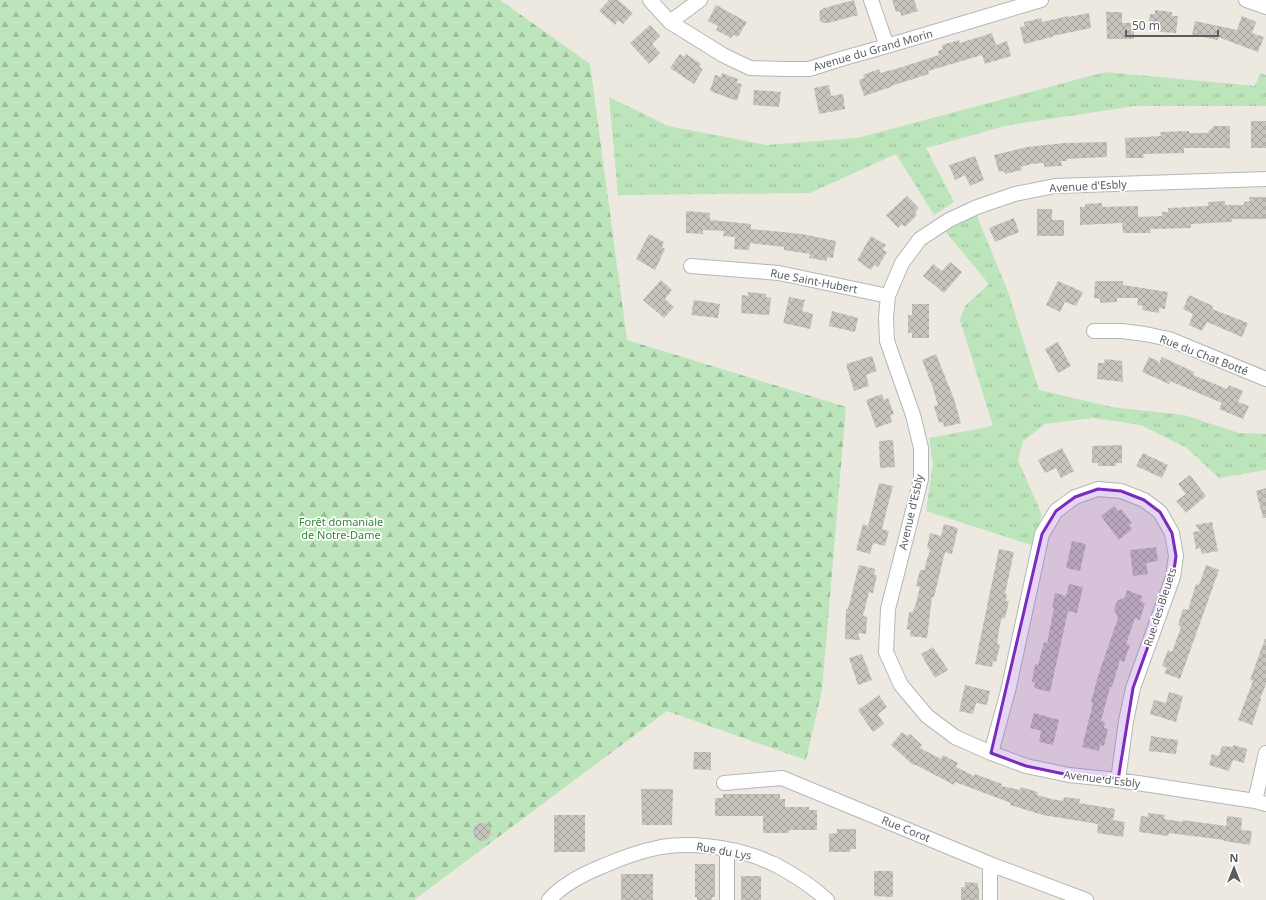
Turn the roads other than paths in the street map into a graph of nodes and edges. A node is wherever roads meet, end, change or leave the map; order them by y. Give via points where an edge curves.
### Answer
1 (650, 0) edge
2 (700, 0) edge
3 (872, 0) edge
4 (1041, 0) edge
5 (1246, 0) edge
6 (1266, 7) edge
7 (670, 22) junction
8 (887, 46) junction
9 (1266, 179) edge
10 (692, 266) dead end
11 (888, 296) junction
12 (1094, 332) dead end
13 (1266, 379) edge
14 (1266, 752) edge
15 (991, 753) junction
16 (1118, 780) junction
17 (724, 783) dead end
18 (1260, 802) edge
19 (727, 849) junction
20 (990, 864) junction
21 (1050, 893) edge
22 (549, 900) edge
23 (727, 900) edge
24 (827, 900) edge
25 (990, 900) edge
26 (1086, 900) edge

1 - 7 street, Avenue du Grand Morin
2 - 7 street
3 - 8 street
4 - 8 street, Avenue du Grand Morin
5 - 6 street
7 - 8 street, Avenue du Grand Morin via 723,55 750,68 809,69
9 - 11 street, Avenue d'Esbly via 1055,186 1015,194 949,220 920,239 902,264
10 - 11 street, Rue Saint-Hubert via 779,273
11 - 15 street, Avenue d'Esbly via 887,341 913,414 921,448 921,479 888,609 886,652 901,684 927,716 955,737
12 - 13 street, Rue du Chat Botté via 1145,334 1170,339
14 - 18 street
15 - 16 street, Avenue d'Esbly via 1026,766 1069,775
15 - 16 street, Rue des Bleuets via 1008,691 1042,534 1056,511 1076,497 1098,489 1121,491 1144,500 1160,512 1172,533 1176,556 1173,577 1133,688
16 - 18 street, Avenue d'Esbly
17 - 20 street, Rue Corot via 782,778
19 - 22 street, Rue du Lys via 685,845 662,847 630,855 580,876 556,892
19 - 23 street
19 - 24 street, Rue du Lys via 758,857 788,872 816,889
20 - 21 street, Rue Corot
20 - 25 street
21 - 26 street, Rue Corot

